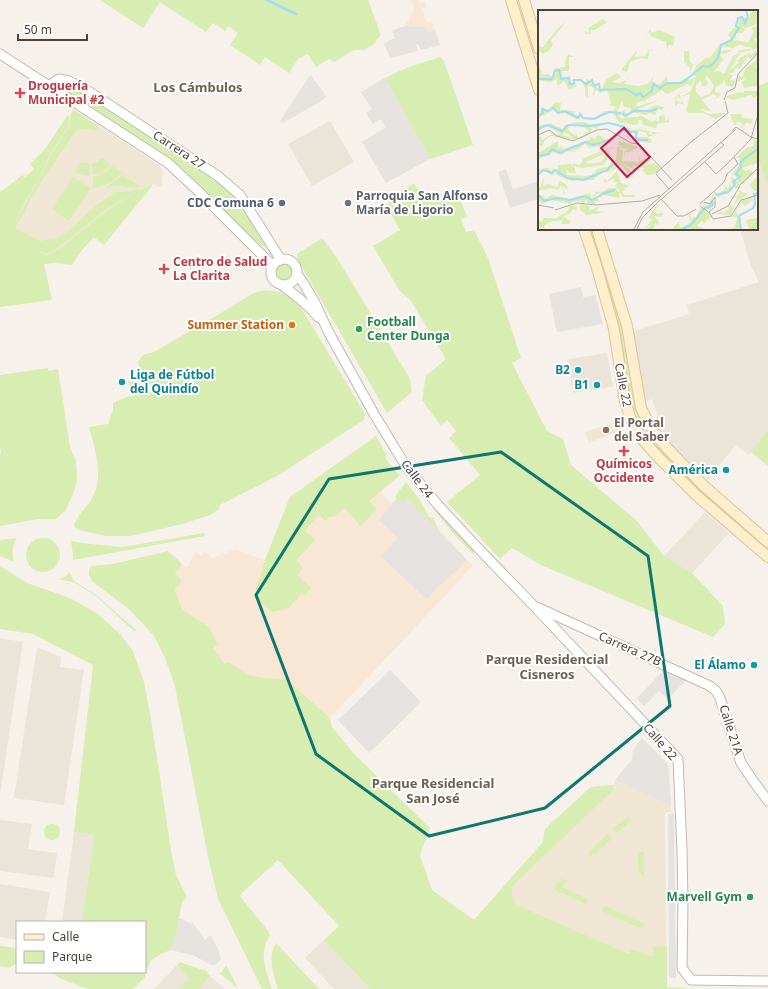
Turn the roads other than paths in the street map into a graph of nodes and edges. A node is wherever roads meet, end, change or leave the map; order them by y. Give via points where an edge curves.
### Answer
1 (511, 0) edge
2 (524, 0) edge
3 (538, 46) edge
4 (0, 54) edge
5 (48, 86) junction
6 (538, 87) edge
7 (584, 230) edge
8 (597, 230) edge
9 (281, 260) junction
10 (273, 266) junction
11 (297, 274) junction
12 (282, 286) junction
13 (328, 331) junction
14 (652, 431) junction
15 (641, 438) junction
16 (768, 542) edge
17 (768, 557) edge
18 (534, 606) junction
19 (720, 698) joint
20 (768, 801) edge
21 (768, 981) edge

1 - 6 main road
2 - 3 main road
4 - 5 street, Carrera 27
5 - 9 street, Carrera 27 via 59,79 69,81 90,92 218,176 240,195
5 - 10 street, Carrera 27 via 168,163
7 - 15 main road, Calle 22 via 614,328 625,402
8 - 14 main road via 627,326 641,408
9 - 10 street
9 - 11 street via 287,259 295,264
10 - 12 street via 271,276
11 - 12 street via 292,283
11 - 13 street
12 - 13 street via 313,310
13 - 18 street, Calle 24 via 404,463 443,510
14 - 15 main road
14 - 16 main road via 703,485
15 - 17 main road, Calle 22 via 696,495
18 - 19 street, Carrera 27B via 710,686
18 - 21 street, Calle 22 via 678,759 682,844 682,968 691,980
19 - 20 street, Calle 21A via 741,763

